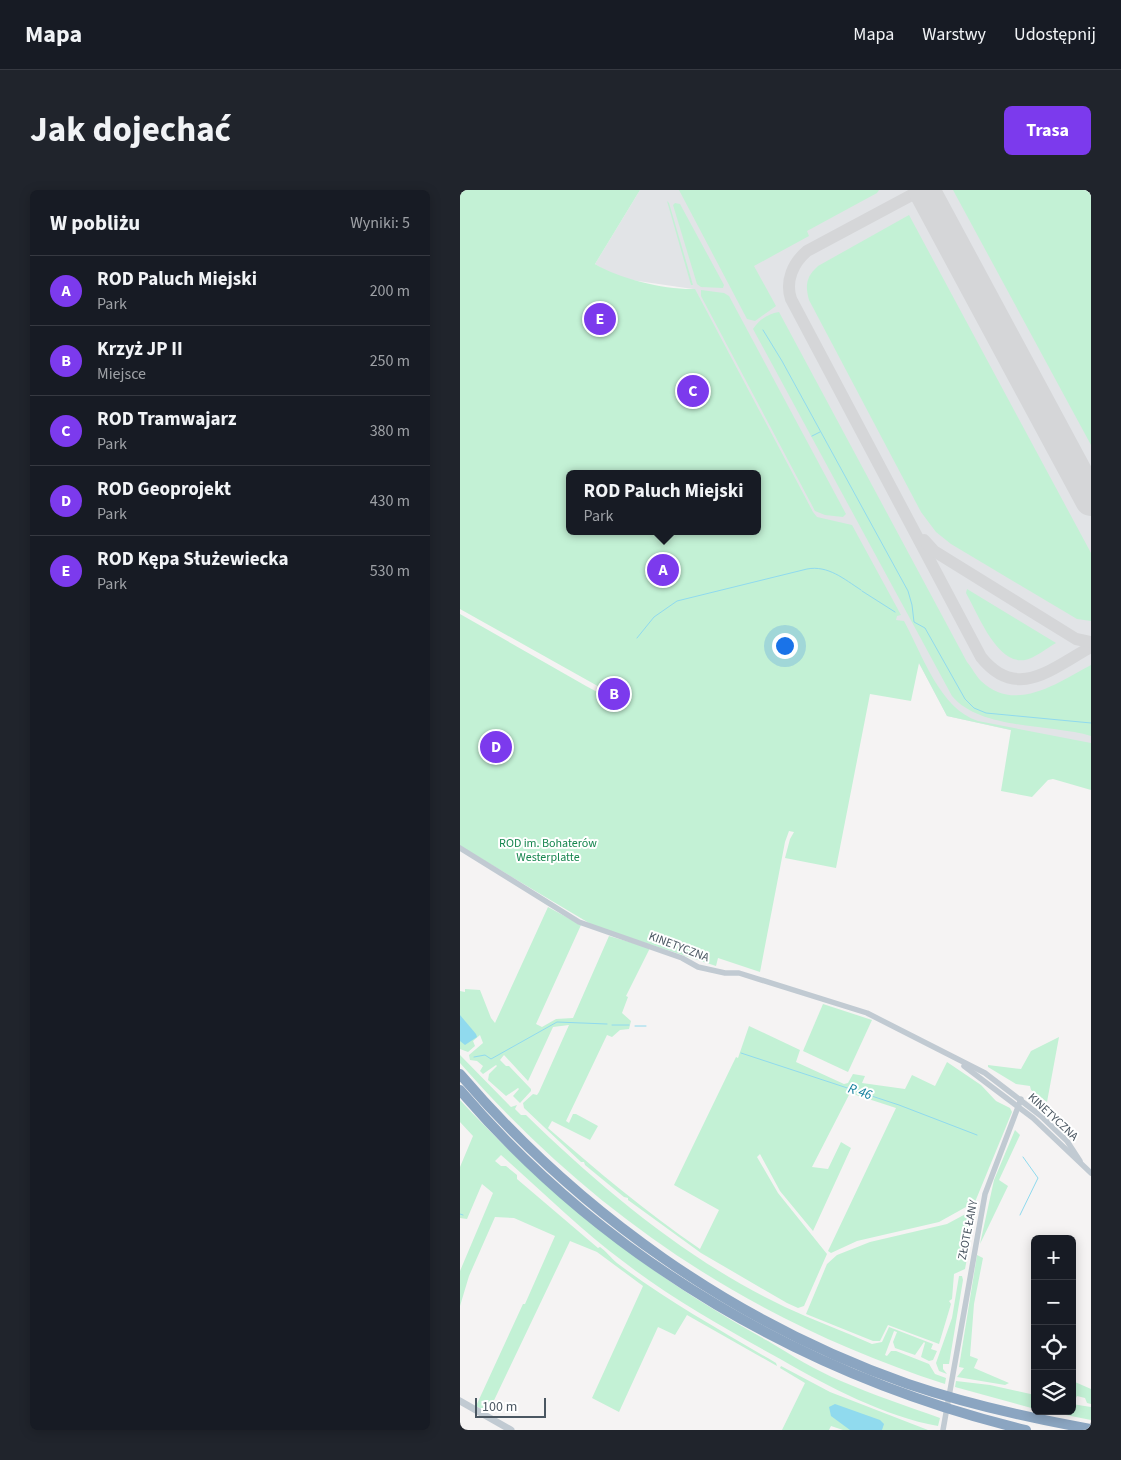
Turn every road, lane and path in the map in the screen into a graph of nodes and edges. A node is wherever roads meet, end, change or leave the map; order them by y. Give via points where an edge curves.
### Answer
1 (460, 846) edge
2 (487, 860) dead end
3 (957, 1060) junction
4 (460, 1074) edge
5 (460, 1090) edge
6 (1021, 1100) junction
7 (1019, 1106) junction
8 (1080, 1161) junction
9 (1091, 1173) edge
10 (460, 1401) edge
11 (1091, 1429) edge
12 (511, 1430) edge
13 (943, 1430) edge
14 (1026, 1430) edge

1 - 2 street, KINETYCZNA
1 - 3 street, KINETYCZNA via 588,926 682,958 698,967 739,973 867,1013
3 - 6 street, KINETYCZNA via 985,1073
3 - 7 street, KINETYCZNA
4 - 11 highway via 527,1146 605,1215 686,1273 755,1315 826,1350 909,1384 990,1408
5 - 14 highway via 519,1154 578,1206 648,1261 725,1311 854,1374 942,1407
6 - 7 street, ZŁOTE ŁANY
6 - 8 street, KINETYCZNA via 1067,1140
7 - 8 street, KINETYCZNA
7 - 13 street, ZŁOTE ŁANY via 985,1194
8 - 9 street, KINETYCZNA
10 - 12 street

